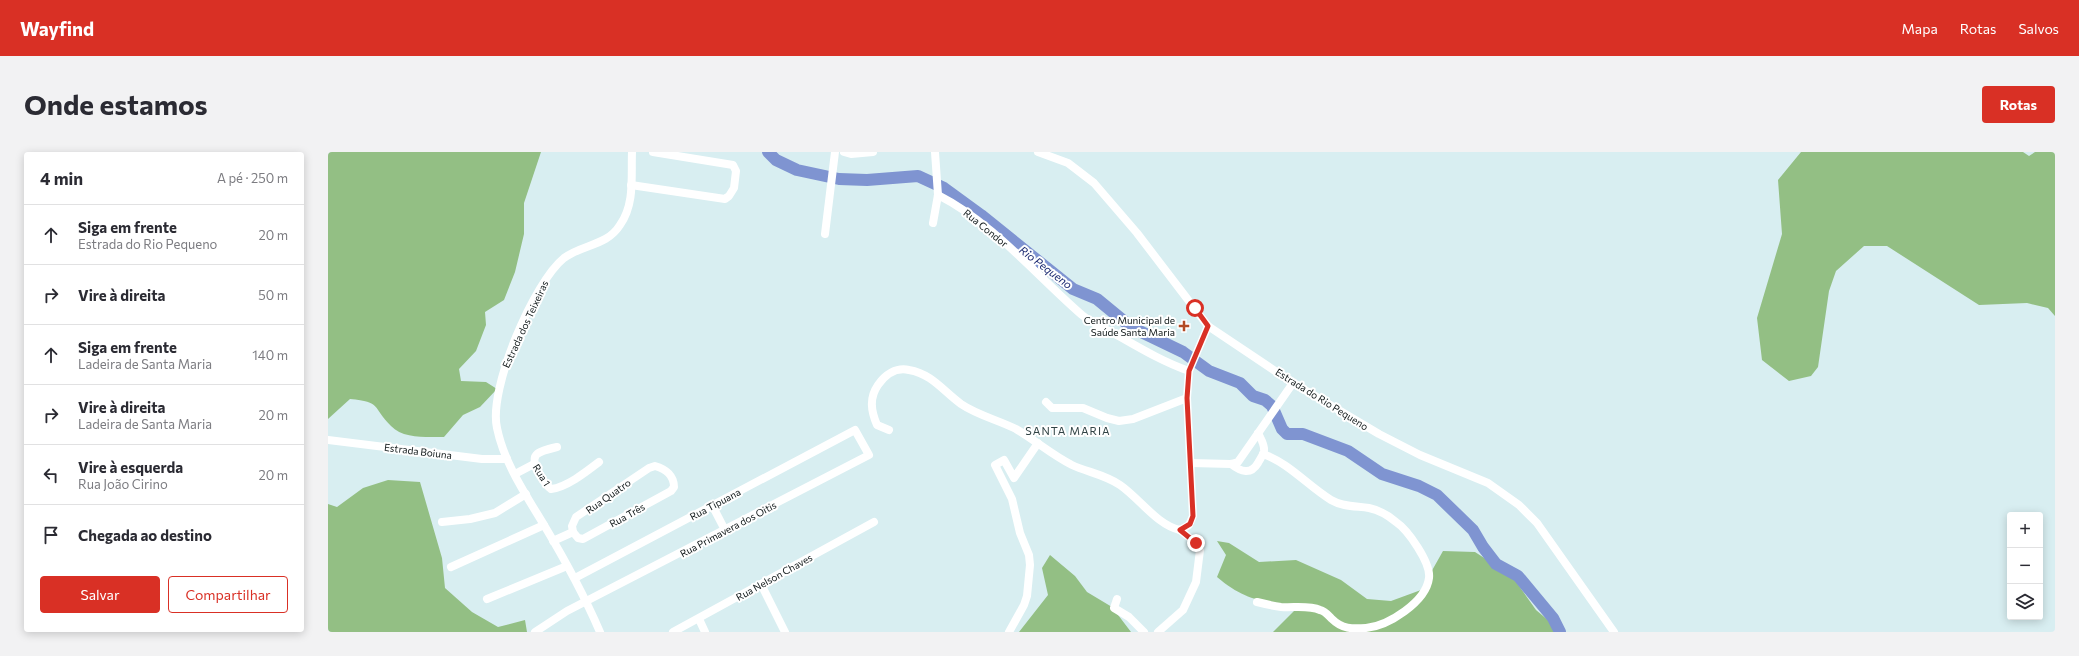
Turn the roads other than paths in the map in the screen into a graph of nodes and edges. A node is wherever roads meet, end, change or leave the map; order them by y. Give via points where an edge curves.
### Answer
1 (632, 152) edge
2 (653, 152) edge
3 (835, 152) edge
4 (844, 152) edge
5 (873, 152) edge
6 (936, 152) edge
7 (1038, 152) edge
8 (631, 184) junction
9 (938, 193) junction
10 (933, 223) dead end
11 (825, 234) dead end
12 (1208, 326) junction
13 (1190, 368) junction
14 (1293, 383) junction
15 (1187, 398) junction
16 (1046, 402) dead end
17 (855, 430) joint
18 (889, 430) dead end
19 (1258, 433) junction
20 (328, 440) edge
21 (1038, 443) junction
22 (557, 447) dead end
23 (1263, 454) junction
24 (507, 459) junction
25 (599, 462) dead end
26 (1191, 463) junction
27 (534, 464) junction
28 (1231, 464) junction
29 (649, 468) joint
30 (515, 474) junction
31 (526, 494) junction
32 (712, 505) junction
33 (442, 522) dead end
34 (874, 522) dead end
35 (544, 525) junction
36 (572, 529) junction
37 (725, 530) junction
38 (1180, 530) junction
39 (553, 541) junction
40 (567, 566) junction
41 (451, 567) dead end
42 (575, 578) junction
43 (761, 584) junction
44 (488, 599) dead end
45 (1117, 599) dead end
46 (587, 602) junction
47 (1257, 602) dead end
48 (699, 619) junction
49 (535, 632) edge
50 (600, 632) edge
51 (673, 632) edge
52 (705, 632) edge
53 (785, 632) edge
54 (1009, 632) edge
55 (1144, 632) edge
56 (1158, 632) edge
57 (1614, 632) edge

1 - 8 street, Estrada dos Teixeiras
2 - 8 street via 733,165 736,171 731,194 725,199
3 - 11 street
4 - 5 street
6 - 9 street
7 - 12 street, Estrada do Rio Pequeno via 1068,163 1094,183 1137,233
8 - 24 street, Estrada dos Teixeiras via 630,203 620,226 610,238 563,259 540,287 525,320 502,374 495,411 496,426
9 - 10 street
9 - 13 street, Rua Condor via 1000,239 1083,316 1170,364
12 - 13 street
12 - 14 street, Estrada do Rio Pequeno
13 - 15 street
14 - 19 street
14 - 57 street, Estrada do Rio Pequeno via 1379,434 1504,493 1537,523
15 - 16 street via 1133,419 1119,421 1083,408 1052,408
15 - 26 street
17 - 32 street, Rua Tipuana
17 - 37 street, Rua Primavera dos Oitis via 869,455
18 - 21 street via 877,425 870,409 877,387 886,375 900,369 908,369 927,375 962,405 995,419
19 - 23 street via 1263,442
19 - 28 street via 1240,460
20 - 24 street, Estrada Boiuna via 482,459
21 - 38 street via 1071,464 1119,484 1161,521
21 - 54 street via 1014,478 1004,460 995,465 1012,500 1030,565 1024,606
22 - 27 street, Rua 1 via 537,454 533,459
23 - 28 street via 1250,472 1240,470
23 - 47 street via 1276,460 1330,499 1342,505 1371,508 1402,526 1429,569 1429,578 1426,587 1409,609 1365,628 1342,627 1318,609 1280,607
24 - 30 street, Estrada dos Teixeiras
25 - 27 street, Rua 1 via 556,489 546,485
26 - 28 street
26 - 38 street via 1193,516 1190,524
27 - 30 street
29 - 36 street, Rua Quatro via 576,517
29 - 36 street, Rua Três via 655,466 665,469 674,482 671,491 583,539 578,538
30 - 31 street, Estrada dos Teixeiras
31 - 33 street via 495,513
31 - 35 street, Estrada dos Teixeiras
32 - 37 street
32 - 42 street, Rua Tipuana
34 - 43 street, Rua Nelson Chaves
35 - 39 street, Estrada dos Teixeiras
35 - 41 street
36 - 39 street
37 - 46 street, Rua Primavera dos Oitis
38 - 56 street via 1196,543 1200,550 1196,582 1183,610
39 - 40 street, Estrada dos Teixeiras
40 - 42 street, Estrada dos Teixeiras
40 - 44 street
42 - 46 street, Estrada dos Teixeiras
43 - 48 street, Rua Nelson Chaves
43 - 53 street
45 - 55 street via 1114,608 1129,617
46 - 49 street, Rua Primavera dos Oitis via 567,611
46 - 50 street, Estrada dos Teixeiras
48 - 51 street, Rua Nelson Chaves
48 - 52 street

